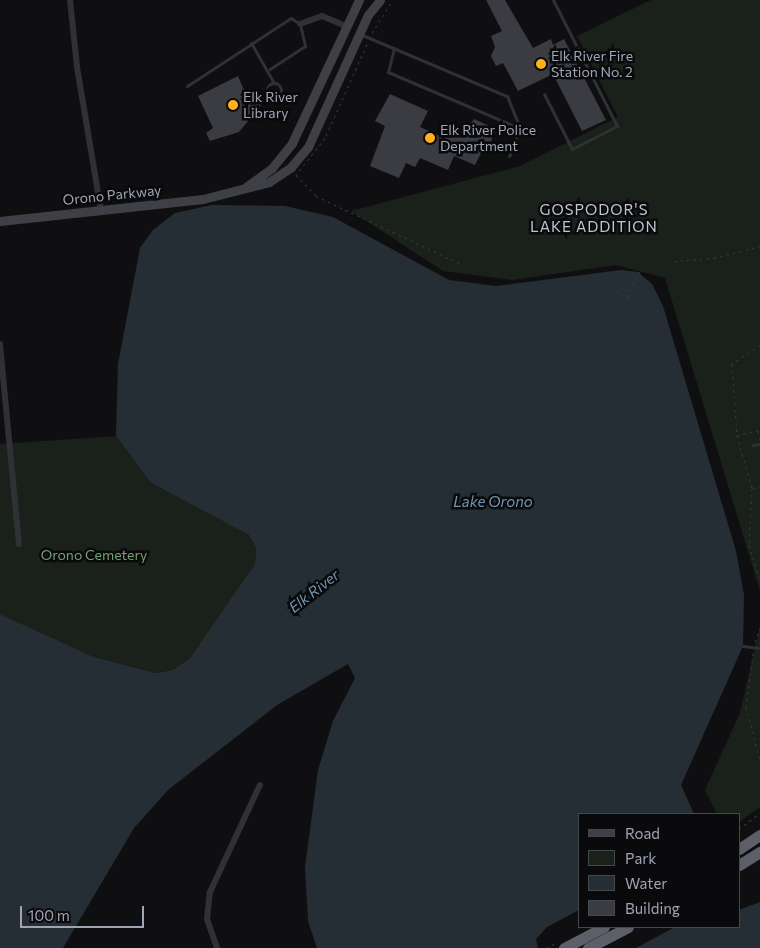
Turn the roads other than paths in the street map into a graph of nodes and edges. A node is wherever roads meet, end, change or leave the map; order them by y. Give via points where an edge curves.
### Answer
1 (70, 0) edge
2 (359, 0) edge
3 (380, 0) edge
4 (553, 0) edge
5 (300, 24) junction
6 (345, 26) junction
7 (359, 34) junction
8 (252, 43) junction
9 (394, 48) junction
10 (270, 69) junction
11 (274, 83) junction
12 (187, 86) dead end
13 (544, 94) dead end
14 (520, 129) junction
15 (509, 156) dead end
16 (228, 195) junction
17 (101, 210) junction
18 (0, 220) edge
19 (0, 344) edge
20 (760, 444) edge
21 (753, 445) dead end
22 (19, 544) dead end
23 (743, 646) dead end
24 (760, 648) edge
25 (260, 785) dead end
26 (760, 835) edge
27 (740, 848) edge
28 (760, 852) edge
29 (740, 864) edge
30 (602, 928) edge
31 (626, 928) edge
32 (559, 946) edge
33 (218, 948) edge
34 (588, 948) edge

1 - 17 street
2 - 6 street
3 - 7 street
4 - 13 lane via 617,126 572,149
5 - 6 street via 322,16
5 - 8 lane via 285,18
5 - 10 lane via 306,46
6 - 16 street via 301,127 283,157 261,178
7 - 9 lane
7 - 16 street via 300,158 269,182
8 - 10 lane
8 - 12 lane
9 - 14 lane via 507,96
9 - 14 lane via 388,72
10 - 11 lane
11 - 11 lane via 268,93 275,98 281,88
14 - 15 lane
16 - 17 street, Orono Parkway
17 - 18 street, Orono Parkway
19 - 22 street
20 - 21 lane
23 - 24 lane
25 - 33 street via 210,892 207,919
26 - 27 highway
28 - 29 highway
30 - 32 highway
31 - 34 highway

